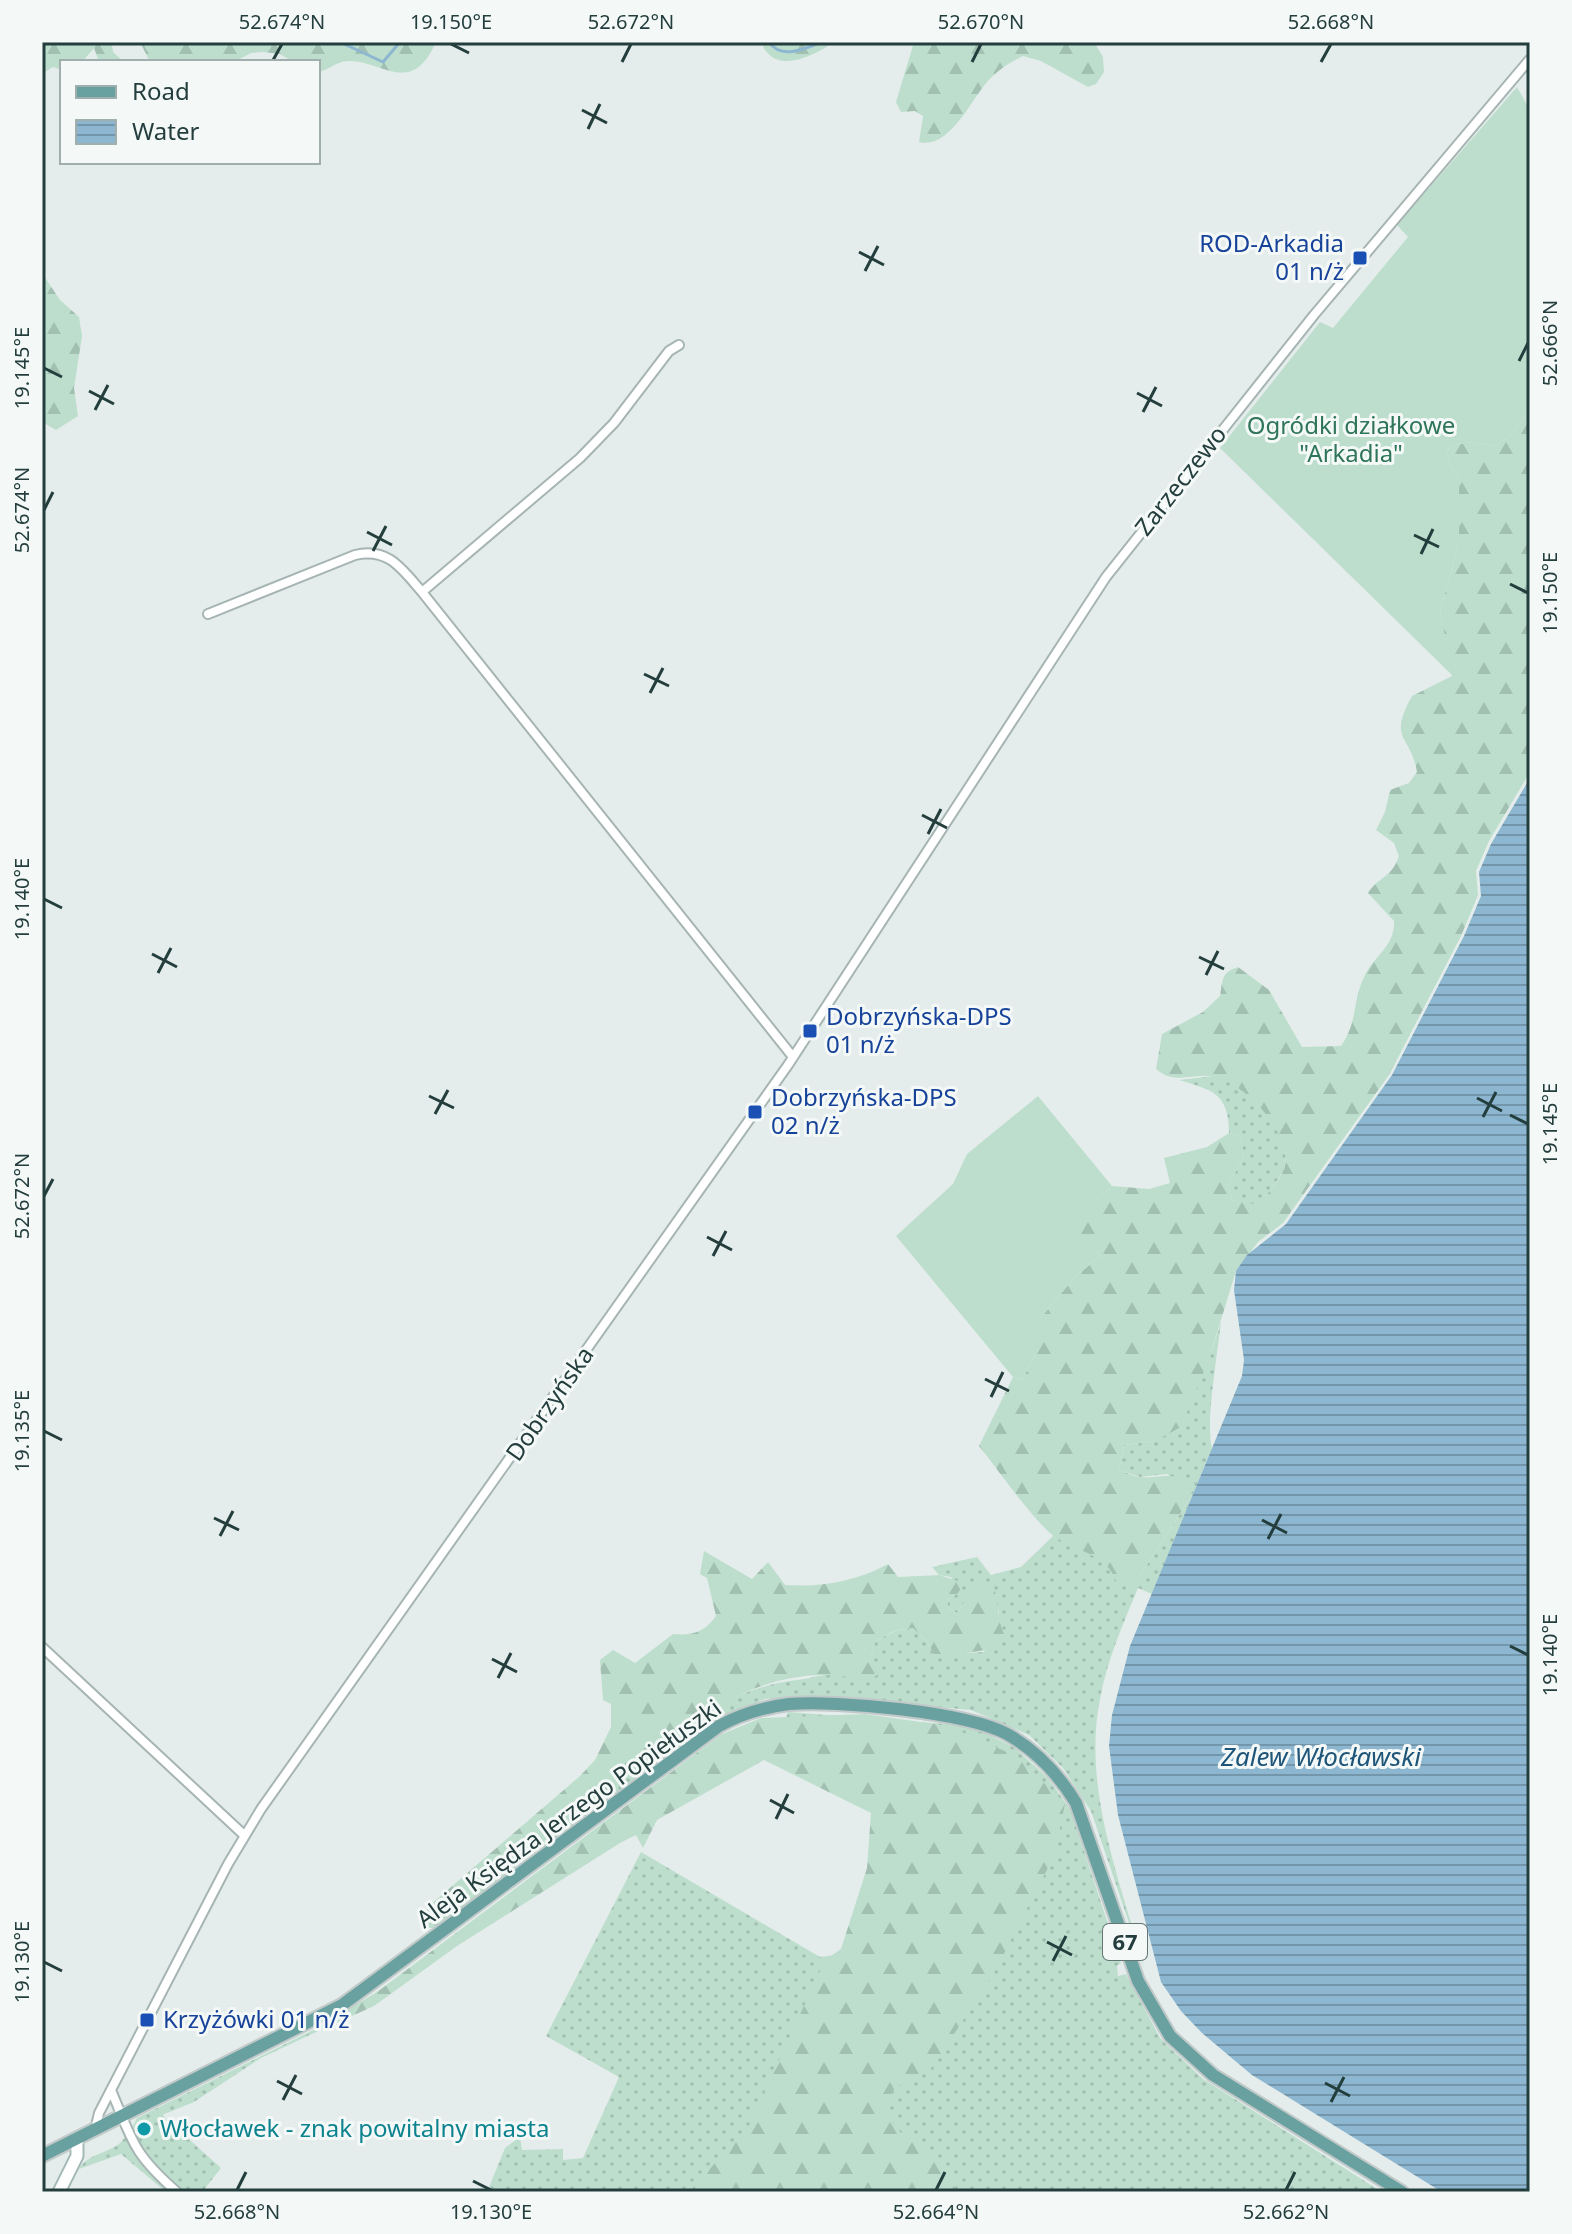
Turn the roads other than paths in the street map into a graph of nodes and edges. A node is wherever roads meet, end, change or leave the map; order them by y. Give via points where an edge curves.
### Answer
1 (1530, 59) edge
2 (679, 345) dead end
3 (422, 592) junction
4 (208, 614) dead end
5 (1031, 692) joint
6 (793, 1057) junction
7 (42, 1647) edge
8 (244, 1835) junction
9 (111, 2090) junction
10 (124, 2116) junction
11 (95, 2130) junction
12 (77, 2139) junction
13 (42, 2156) edge
14 (59, 2192) edge
15 (177, 2192) edge
16 (1402, 2192) edge

1 - 5 street, Zarzeczewo via 1360,258 1159,509 1106,577
2 - 3 street via 580,458
3 - 4 street via 390,558 371,552
3 - 6 street
5 - 6 street, Dobrzyńska
6 - 8 street, Dobrzyńska
7 - 8 street
8 - 9 street, Dobrzyńska
9 - 10 street
9 - 11 street, Dobrzyńska
10 - 11 main road, Aleja Księdza Jerzego Popiełuszki / 67
10 - 15 street via 125,2129 140,2155
10 - 16 main road, Aleja Księdza Jerzego Popiełuszki / 67 via 342,2005 719,1726 767,1708 807,1704 967,1719 1009,1735 1033,1752 1076,1803 1138,1981 1170,2036 1213,2075
11 - 12 main road, 67
12 - 13 main road, 67
12 - 14 street via 77,2156

